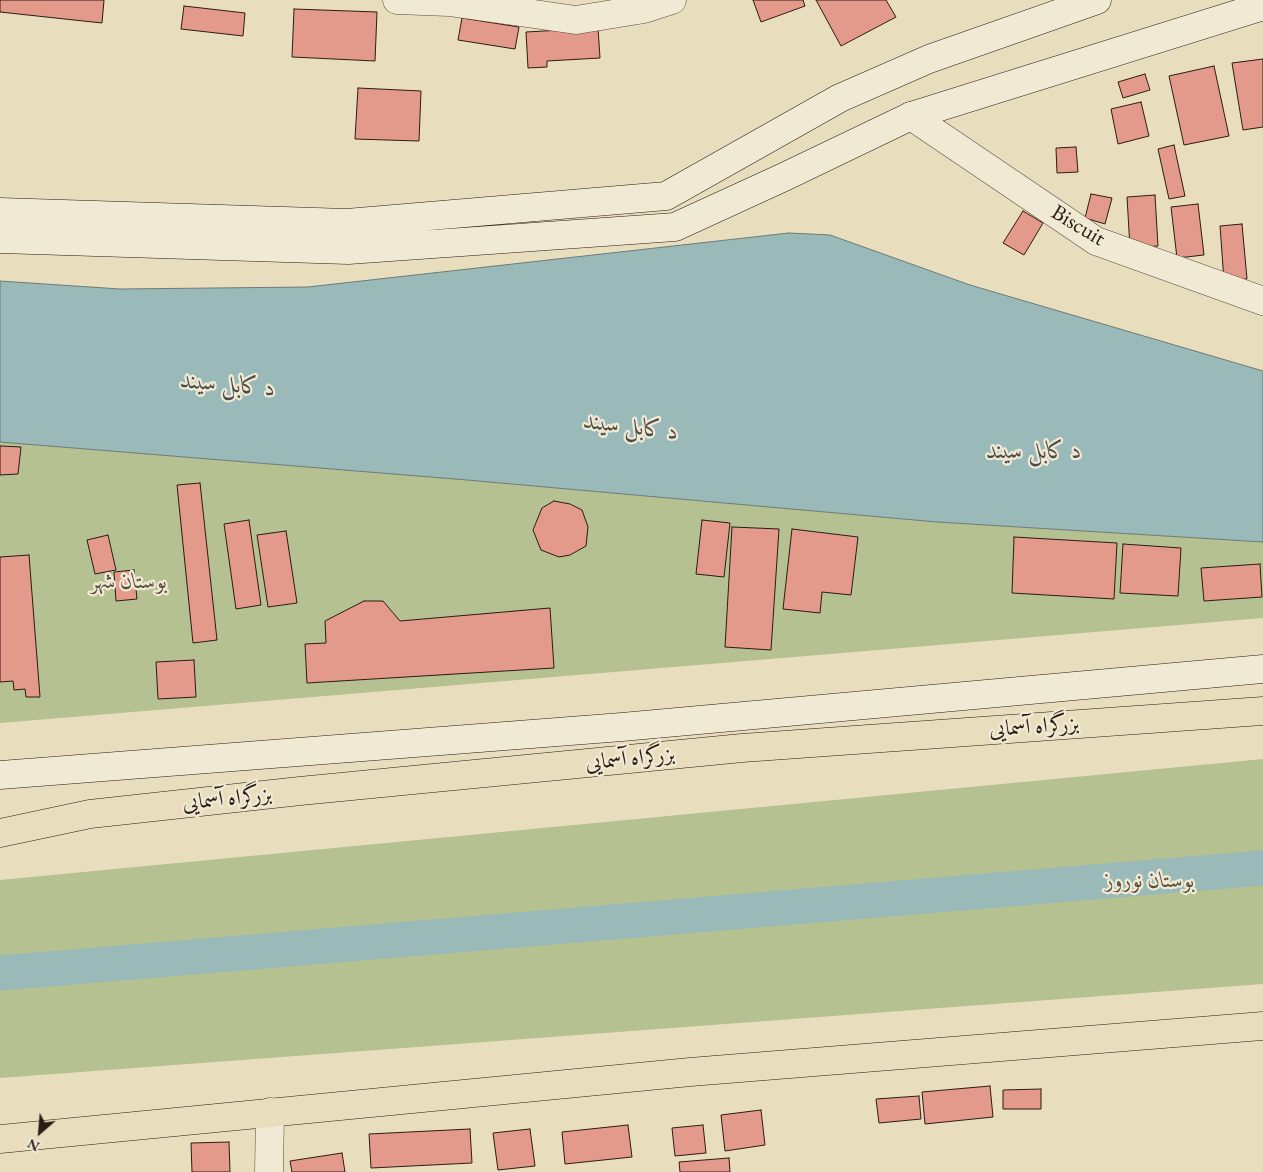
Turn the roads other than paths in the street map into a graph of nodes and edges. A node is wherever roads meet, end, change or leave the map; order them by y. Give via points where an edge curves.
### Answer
1 (397, 0) edge
2 (672, 0) edge
3 (1097, 0) edge
4 (1263, 6) edge
5 (911, 116) junction
6 (0, 212) edge
7 (0, 239) edge
8 (1263, 301) edge
9 (1263, 669) edge
10 (1263, 710) edge
11 (0, 775) edge
12 (0, 833) edge
13 (1263, 1026) edge
14 (270, 1112) junction
15 (1, 1139) edge
16 (269, 1172) edge

1 - 2 main road via 449,2 576,20 644,9
3 - 6 main road via 929,59 840,98 666,196 347,223
4 - 5 main road
5 - 7 main road via 674,227 348,250
5 - 8 main road, Biscuit via 1096,241
9 - 11 main road via 622,728
10 - 12 highway, بزرگراه آسمایی via 722,750 300,791 90,814
13 - 14 highway via 700,1071
14 - 15 highway
14 - 16 main road

